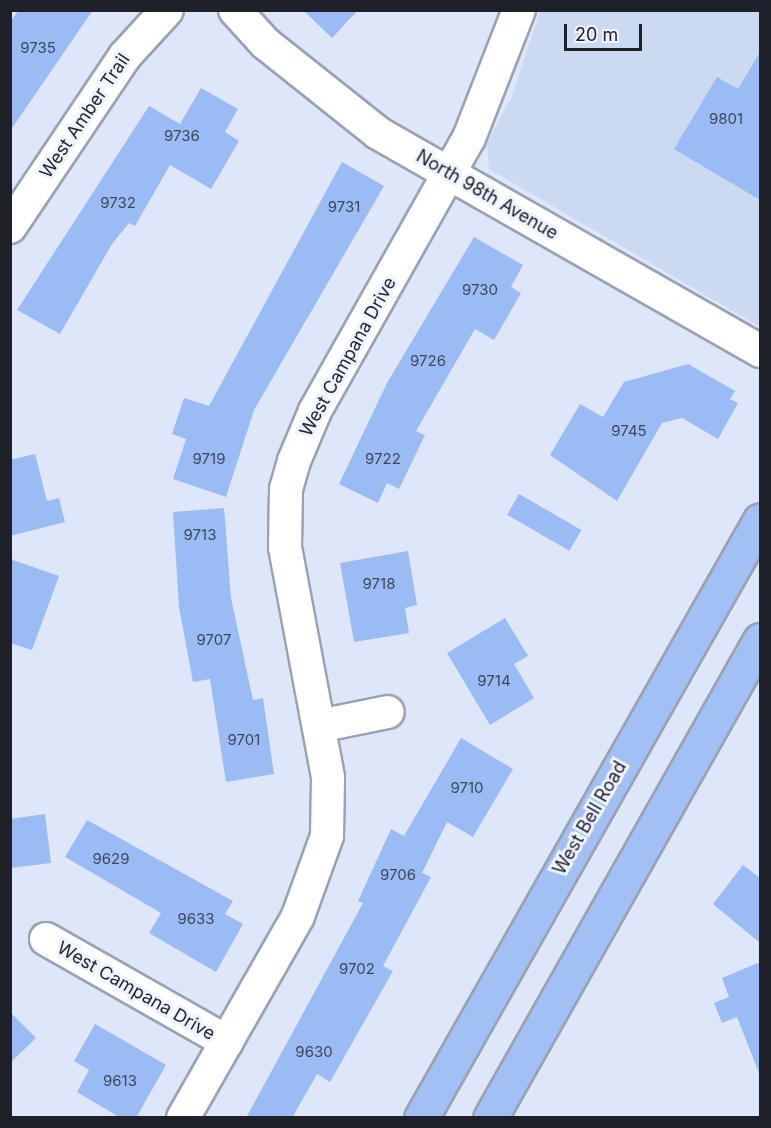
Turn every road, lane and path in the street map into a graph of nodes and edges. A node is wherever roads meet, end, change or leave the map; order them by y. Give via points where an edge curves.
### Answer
1 (166, 10) edge
2 (236, 10) edge
3 (519, 10) edge
4 (450, 175) junction
5 (10, 227) edge
6 (760, 351) edge
7 (760, 520) edge
8 (760, 640) edge
9 (388, 712) dead end
10 (319, 726) junction
11 (46, 939) dead end
12 (227, 1042) junction
13 (183, 1118) edge
14 (422, 1118) edge
15 (490, 1118) edge

1 - 5 street, West Amber Trail via 125,56
2 - 4 street, North 98th Avenue via 265,43 378,133
3 - 4 street, West Campana Drive
4 - 6 street, North 98th Avenue
4 - 10 street, West Campana Drive via 315,411 286,489 288,577
7 - 14 main road, West Bell Road
8 - 15 main road
9 - 10 street
10 - 12 street, West Campana Drive via 330,806 321,863 298,916
11 - 12 street, West Campana Drive
12 - 13 street, West Campana Drive

